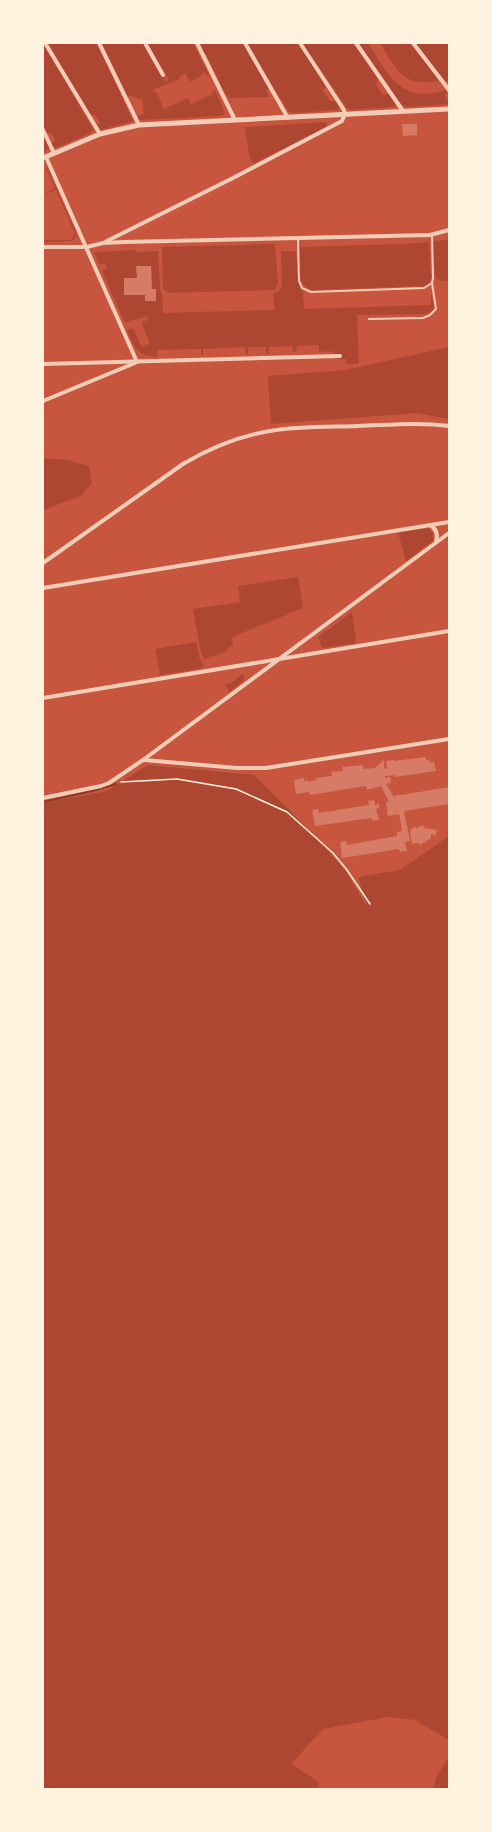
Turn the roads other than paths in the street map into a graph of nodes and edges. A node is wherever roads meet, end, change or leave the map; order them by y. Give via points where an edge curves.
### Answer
1 (45, 43) edge
2 (99, 43) edge
3 (145, 43) edge
4 (197, 43) edge
5 (245, 43) edge
6 (300, 43) edge
7 (356, 43) edge
8 (413, 43) edge
9 (163, 74) dead end
10 (449, 90) edge
11 (449, 109) edge
12 (402, 111) junction
13 (345, 114) junction
14 (288, 118) junction
15 (235, 120) junction
16 (139, 125) junction
17 (43, 130) edge
18 (100, 134) junction
19 (54, 153) junction
20 (44, 157) edge
21 (449, 230) edge
22 (432, 234) junction
23 (298, 238) junction
24 (102, 243) junction
25 (43, 247) edge
26 (87, 247) junction
27 (432, 283) junction
28 (369, 319) dead end
29 (340, 356) dead end
30 (137, 362) junction
31 (43, 364) edge
32 (43, 401) edge
33 (449, 426) edge
34 (449, 522) edge
35 (430, 525) junction
36 (449, 533) edge
37 (436, 542) junction
38 (43, 562) edge
39 (43, 588) edge
40 (449, 632) edge
41 (276, 660) junction
42 (43, 698) edge
43 (449, 739) edge
44 (143, 760) junction
45 (43, 798) edge

1 - 18 street
2 - 16 street
3 - 9 street
4 - 15 street
5 - 14 street
6 - 13 street
7 - 12 street
8 - 10 street
11 - 12 street
12 - 13 street
13 - 14 street
13 - 24 street via 336,124
14 - 15 street
15 - 16 street
16 - 18 street
17 - 19 street
18 - 19 street
19 - 20 street
20 - 26 street
21 - 22 street
22 - 23 street
22 - 27 lane
23 - 24 street
23 - 27 lane via 299,281 305,291 424,288
24 - 26 street
25 - 26 street
26 - 30 street
27 - 28 lane via 436,309 430,315 423,318
29 - 30 street
30 - 31 street
30 - 32 street
33 - 38 street via 414,423 279,430 226,443 183,464
34 - 35 street
35 - 37 street via 437,533
35 - 39 street
36 - 37 street
37 - 41 street
40 - 41 street
41 - 42 street
41 - 44 street
43 - 44 street via 266,768
44 - 45 street via 109,783

